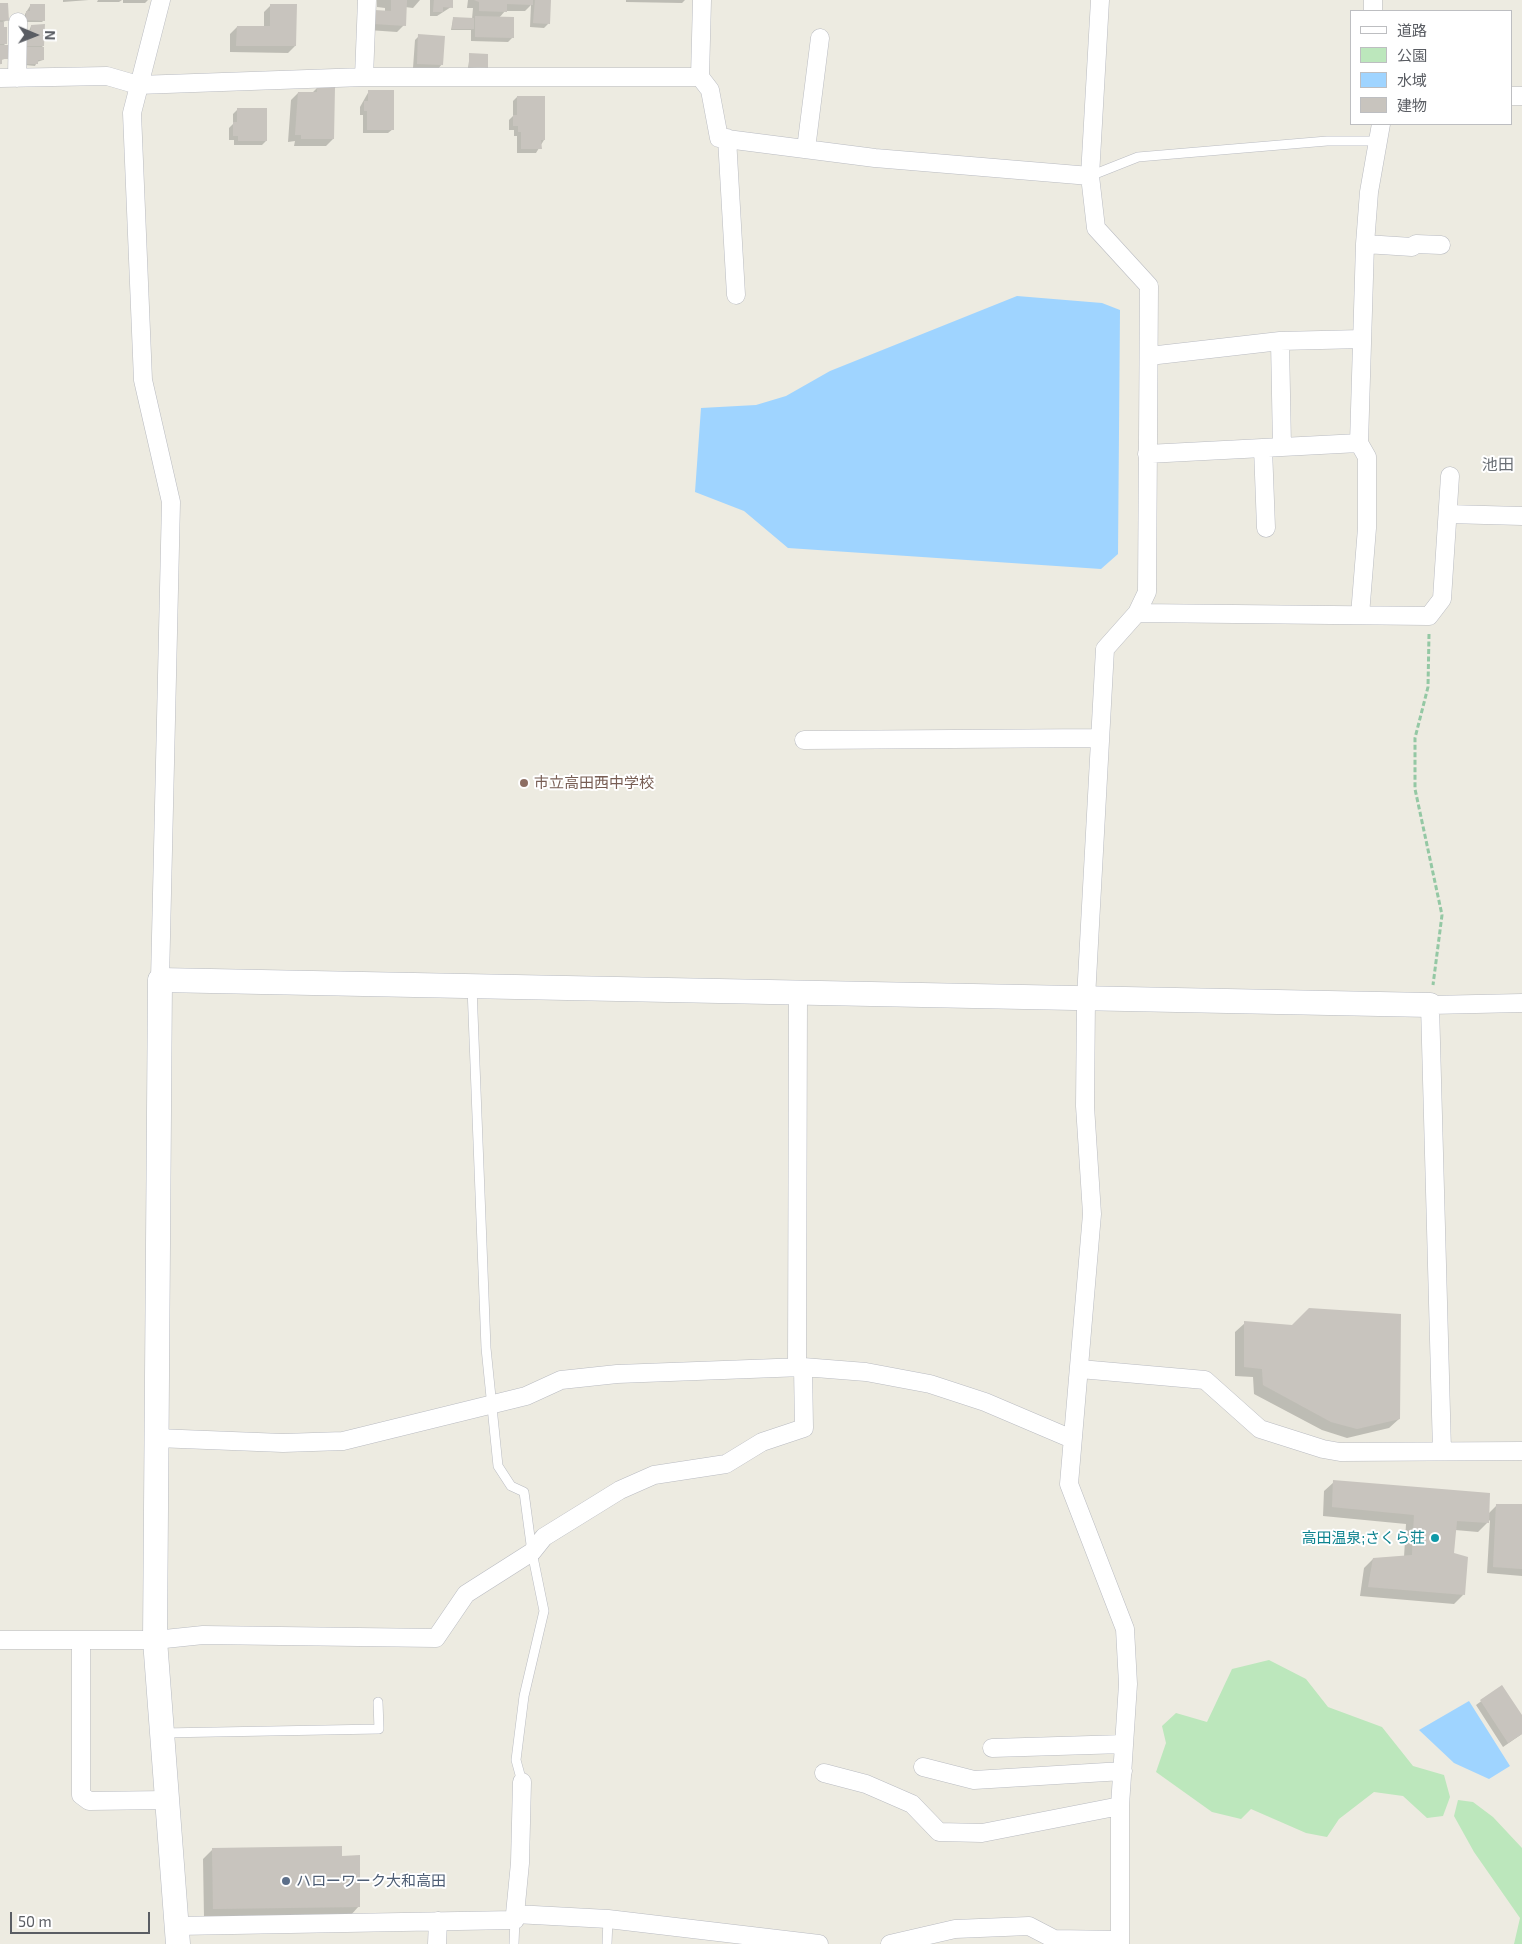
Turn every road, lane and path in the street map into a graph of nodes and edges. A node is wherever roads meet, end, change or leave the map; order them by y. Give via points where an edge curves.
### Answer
1 (161, 0) edge
2 (367, 0) edge
3 (702, 0) edge
4 (1100, 0) edge
5 (18, 22) dead end
6 (820, 38) dead end
7 (364, 77) junction
8 (700, 77) junction
9 (8, 78) edge
10 (138, 85) junction
11 (1381, 132) edge
12 (727, 138) junction
13 (806, 149) junction
14 (1090, 176) junction
15 (1365, 244) junction
16 (1440, 245) dead end
17 (736, 296) dead end
18 (1362, 339) junction
19 (1280, 341) junction
20 (1149, 356) junction
21 (1359, 443) junction
22 (1282, 447) junction
23 (1263, 448) junction
24 (1148, 454) junction
25 (1450, 476) dead end
26 (1448, 514) junction
27 (1522, 516) edge
28 (1266, 528) dead end
29 (1137, 613) junction
30 (1360, 615) junction
31 (1429, 616) junction
32 (1100, 738) junction
33 (804, 740) dead end
34 (160, 980) junction
35 (472, 986) junction
36 (798, 993) junction
37 (1086, 998) junction
38 (1522, 1004) edge
39 (1430, 1005) junction
40 (800, 1368) junction
41 (1080, 1369) junction
42 (490, 1406) junction
43 (156, 1438) junction
44 (1072, 1439) junction
45 (1442, 1451) junction
46 (1522, 1452) edge
47 (532, 1552) junction
48 (0, 1640) edge
49 (81, 1640) junction
50 (154, 1640) junction
51 (378, 1702) dead end
52 (162, 1733) junction
53 (1124, 1744) junction
54 (992, 1748) dead end
55 (923, 1766) dead end
56 (1123, 1771) junction
57 (824, 1773) dead end
58 (522, 1782) joint
59 (167, 1800) junction
60 (1120, 1806) junction
61 (515, 1917) junction
62 (608, 1919) junction
63 (438, 1921) junction
64 (177, 1935) edge
65 (954, 1936) edge
66 (777, 1941) edge
67 (1120, 1942) edge
68 (437, 1944) edge
69 (514, 1944) edge
70 (607, 1944) edge
71 (819, 1944) edge
72 (890, 1944) edge

1 - 10 street
2 - 7 street
3 - 8 street
4 - 14 street
5 - 9 street
6 - 13 street
7 - 8 street
7 - 10 street
8 - 12 street via 710,90 720,138
9 - 10 street via 106,76
10 - 34 street via 132,112 143,380 171,502
11 - 14 lane via 1327,141 1138,157
11 - 15 street via 1369,192
12 - 13 street
12 - 17 street
13 - 14 street
14 - 20 street via 1096,228 1149,286
15 - 16 street
15 - 18 street
18 - 19 street
18 - 21 street
19 - 20 street
19 - 22 street
20 - 24 street
21 - 22 street
21 - 30 street via 1367,457 1367,528
22 - 23 street
23 - 24 street
23 - 28 street
24 - 29 street via 1147,592
25 - 26 street
26 - 27 street
26 - 31 street via 1442,599
29 - 30 street
29 - 32 street via 1105,649
30 - 31 street
31 - 39 path via 1428,687 1416,738 1415,788 1442,915
32 - 33 street
32 - 37 street
34 - 35 street
34 - 43 street
35 - 36 street
35 - 42 lane
36 - 37 street
36 - 40 street
37 - 39 street
37 - 41 street via 1085,1106 1092,1214
38 - 39 street
39 - 45 street
40 - 42 street via 617,1374 561,1380 526,1396
40 - 44 street via 866,1372 930,1384 985,1402
40 - 47 street via 804,1428 762,1442 726,1464 654,1475 620,1490 544,1537
41 - 44 street
41 - 45 street via 1205,1380 1260,1429 1323,1449 1340,1452
42 - 43 street via 342,1441 283,1443
42 - 47 lane via 498,1466 511,1486 524,1492
43 - 50 street
44 - 53 street via 1069,1484 1125,1629 1128,1684
45 - 46 street
47 - 50 street via 466,1594 436,1638 203,1636
47 - 58 lane via 544,1611 524,1696 516,1760
48 - 49 street
49 - 50 street
49 - 59 street via 81,1795 89,1801
50 - 52 street
51 - 52 lane via 379,1729
52 - 59 street
53 - 54 street
53 - 56 street
55 - 56 street via 974,1780
56 - 60 street
57 - 60 street via 866,1784 912,1804 939,1832 982,1833
58 - 61 street
59 - 64 street
60 - 67 street
61 - 62 street
61 - 63 street
61 - 69 lane
62 - 66 street
62 - 70 lane
63 - 64 street
63 - 68 street
65 - 67 street via 1029,1926 1054,1939
65 - 72 street
66 - 71 street

